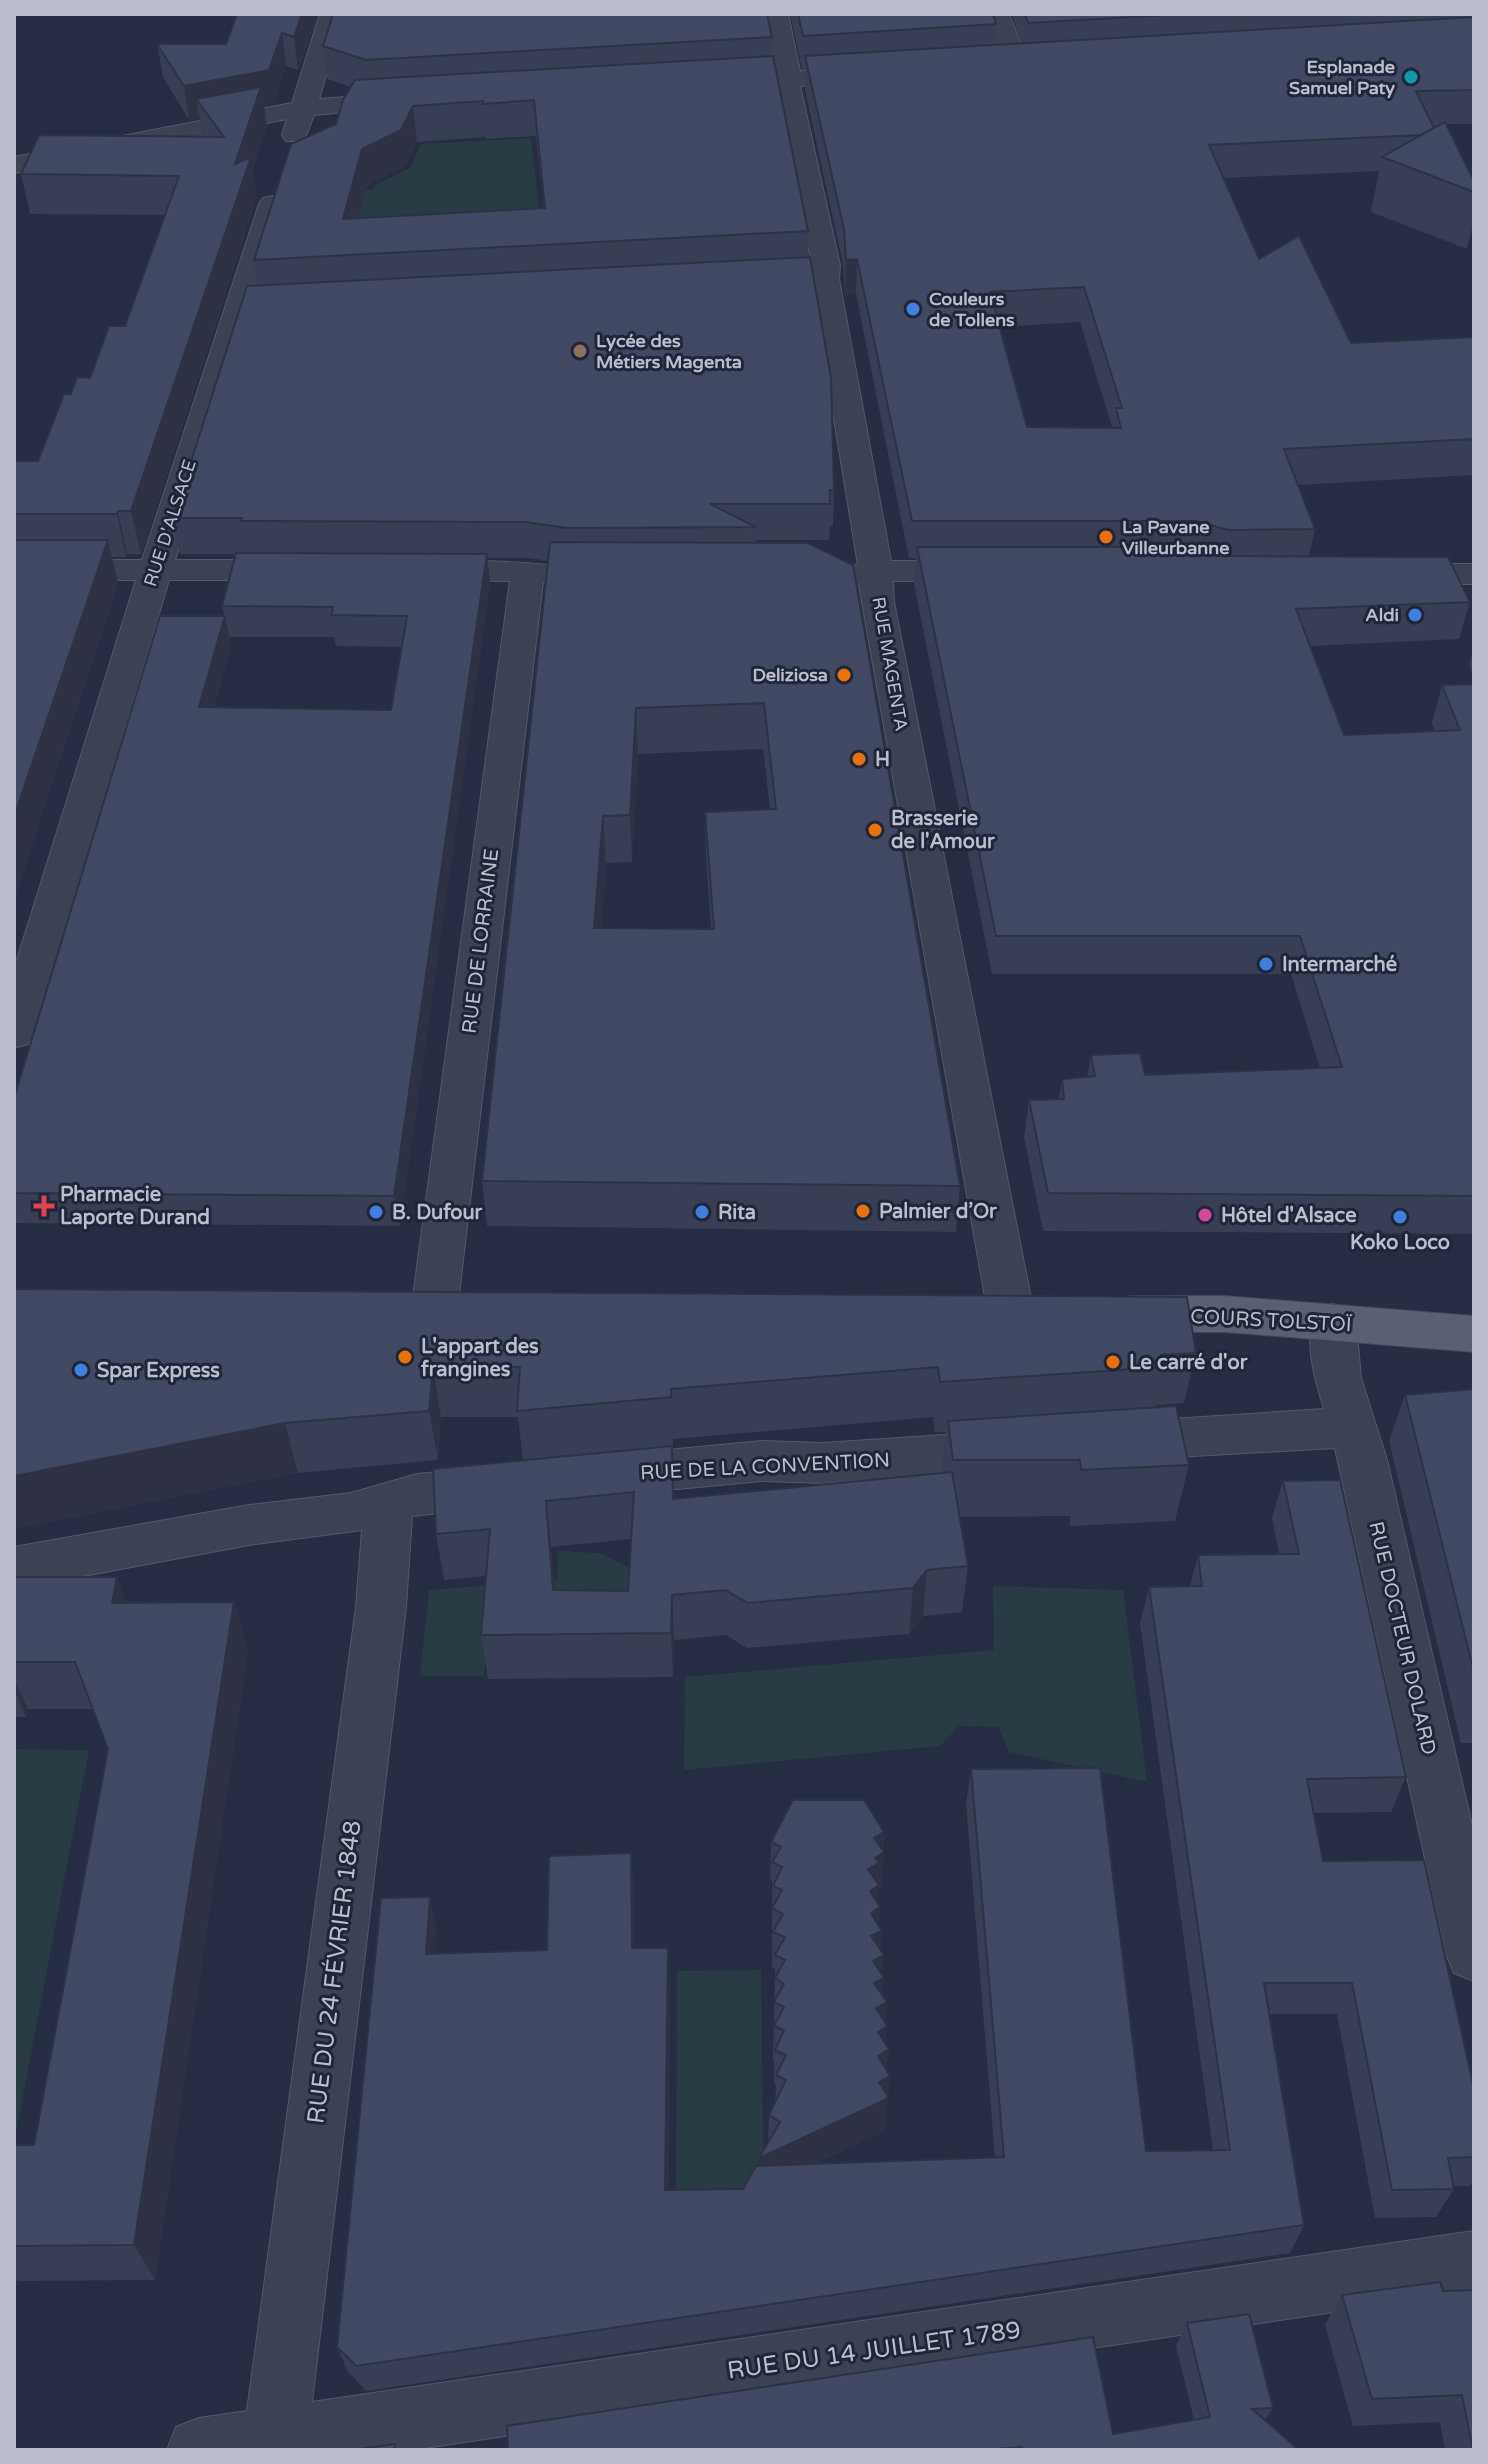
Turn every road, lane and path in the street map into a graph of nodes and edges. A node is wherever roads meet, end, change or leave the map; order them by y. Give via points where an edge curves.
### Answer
1 (332, 14) edge
2 (776, 14) edge
3 (997, 14) edge
4 (1011, 67) edge
5 (887, 73) edge
6 (789, 79) junction
7 (699, 84) edge
8 (431, 99) edge
9 (304, 108) junction
10 (14, 165) edge
11 (14, 570) edge
12 (323, 570) edge
13 (402, 570) edge
14 (155, 571) junction
15 (528, 571) junction
16 (1007, 571) edge
17 (875, 573) junction
18 (1370, 574) edge
19 (1474, 574) edge
20 (632, 577) edge
21 (759, 577) edge
22 (14, 1034) edge
23 (387, 1310) edge
24 (434, 1311) junction
25 (481, 1311) edge
26 (1033, 1314) joint
27 (1333, 1322) junction
28 (1474, 1334) edge
29 (1353, 1429) junction
30 (388, 1505) junction
31 (27, 1566) edge
32 (1474, 1954) edge
33 (1474, 2261) edge
34 (274, 2444) edge
35 (199, 2450) edge

1 - 9 street, RUE D'ALSACE
2 - 6 street, RUE MAGENTA
3 - 4 street
5 - 6 street
6 - 7 street
6 - 17 street, RUE MAGENTA via 826,265 815,279 874,545
8 - 9 street
9 - 10 street
9 - 14 street, RUE D'ALSACE via 250,309
11 - 14 street
12 - 14 street
13 - 15 street
14 - 22 street, RUE D'ALSACE
15 - 20 street
15 - 24 street, RUE DE LORRAINE
16 - 17 street
17 - 21 street
17 - 26 street, RUE MAGENTA via 877,602
18 - 19 street
23 - 24 main road
24 - 25 main road
26 - 27 main road, COURS TOLSTOÏ via 1225,1314
27 - 28 main road, COURS TOLSTOÏ
27 - 29 street, RUE DOCTEUR DOLARD via 1338,1378
29 - 30 street, RUE DE LA CONVENTION via 823,1463 762,1461 417,1494
29 - 32 street, RUE DOCTEUR DOLARD
30 - 31 street, RUE DE LA CONVENTION
30 - 34 street, RUE DU 24 FÉVRIER 1848 via 381,1607
33 - 34 street, RUE DU 14 JUILLET 1789
34 - 35 street, RUE DU 14 JUILLET 1789

